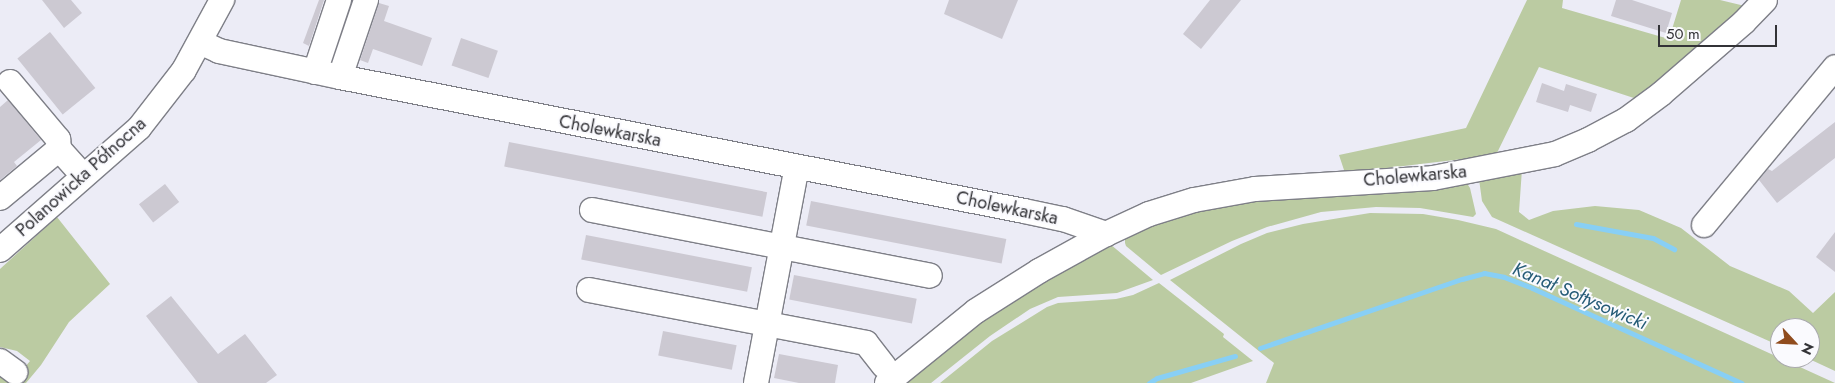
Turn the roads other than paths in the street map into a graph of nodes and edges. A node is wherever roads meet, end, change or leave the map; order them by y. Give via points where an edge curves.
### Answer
1 (222, 0) edge
2 (339, 0) edge
3 (366, 0) edge
4 (1765, 0) edge
5 (200, 42) junction
6 (1835, 67) edge
7 (315, 72) junction
8 (340, 77) junction
9 (10, 82) dead end
10 (59, 149) junction
11 (797, 167) junction
12 (83, 176) junction
13 (0, 198) edge
14 (592, 210) dead end
15 (1704, 225) dead end
16 (1106, 234) junction
17 (782, 247) junction
18 (0, 250) edge
19 (930, 276) dead end
20 (589, 290) dead end
21 (767, 324) junction
22 (885, 374) edge
23 (756, 383) edge

1 - 5 street, Polanowicka Północna
2 - 7 street
3 - 8 street
4 - 16 street, Cholewkarska via 1744,22 1626,120 1555,154 1433,178 1255,189 1194,200 1150,214
5 - 7 street, Cholewkarska via 219,51
5 - 12 street, Polanowicka Północna via 175,85 139,128
6 - 15 street
7 - 8 street, Cholewkarska
8 - 11 street, Cholewkarska
9 - 10 street via 58,139
10 - 12 street
10 - 13 street
11 - 16 street, Cholewkarska via 1047,216
11 - 17 street
12 - 18 street, Polanowicka Północna
14 - 17 street
16 - 22 street via 1039,271
17 - 19 street
17 - 21 street
20 - 21 street
21 - 22 street via 866,343
21 - 23 street

